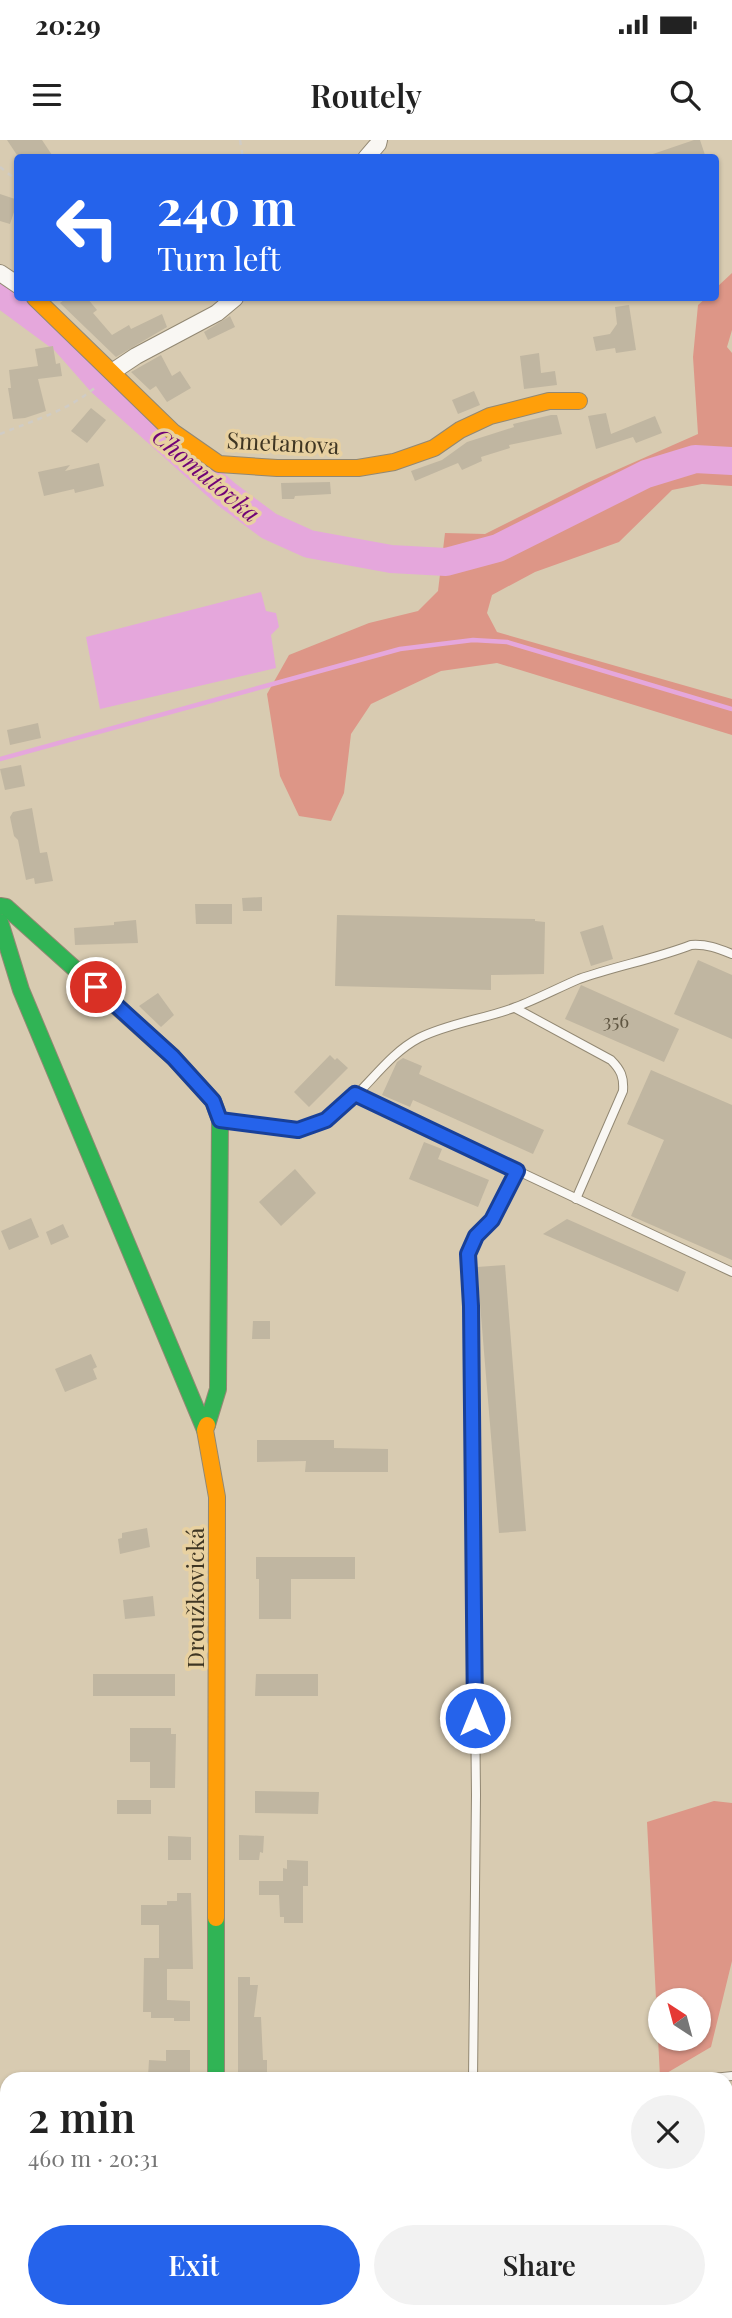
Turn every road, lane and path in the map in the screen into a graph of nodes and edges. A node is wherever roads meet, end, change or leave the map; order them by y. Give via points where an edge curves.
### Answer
1 (0, 167) edge
2 (14, 178) edge
3 (38, 301) edge
4 (231, 301) edge
5 (112, 372) junction
6 (94, 389) dead end
7 (579, 401) dead end
8 (0, 434) edge
9 (0, 906) edge
10 (0, 922) edge
11 (732, 954) edge
12 (515, 1008) junction
13 (355, 1094) junction
14 (220, 1120) junction
15 (517, 1171) junction
16 (576, 1199) junction
17 (732, 1272) edge
18 (205, 1430) junction
19 (216, 2072) edge
20 (473, 2072) edge

1 - 2 path
3 - 5 street, Smetanova
4 - 5 street
5 - 7 street, Smetanova via 173,432 219,464 277,468 358,468 394,462 434,448 490,416 549,401
6 - 8 path via 55,414
9 - 14 street via 173,1057 213,1101
10 - 18 street via 21,990
11 - 12 lane via 691,944 580,979
12 - 13 lane via 404,1045
12 - 16 lane via 611,1060 624,1080
13 - 14 lane via 326,1120 298,1130
13 - 15 lane
14 - 18 street, Droužkovická via 218,1389
15 - 16 lane
15 - 20 lane via 468,1254 475,1796
16 - 17 lane
18 - 19 street, Droužkovická via 217,1497

